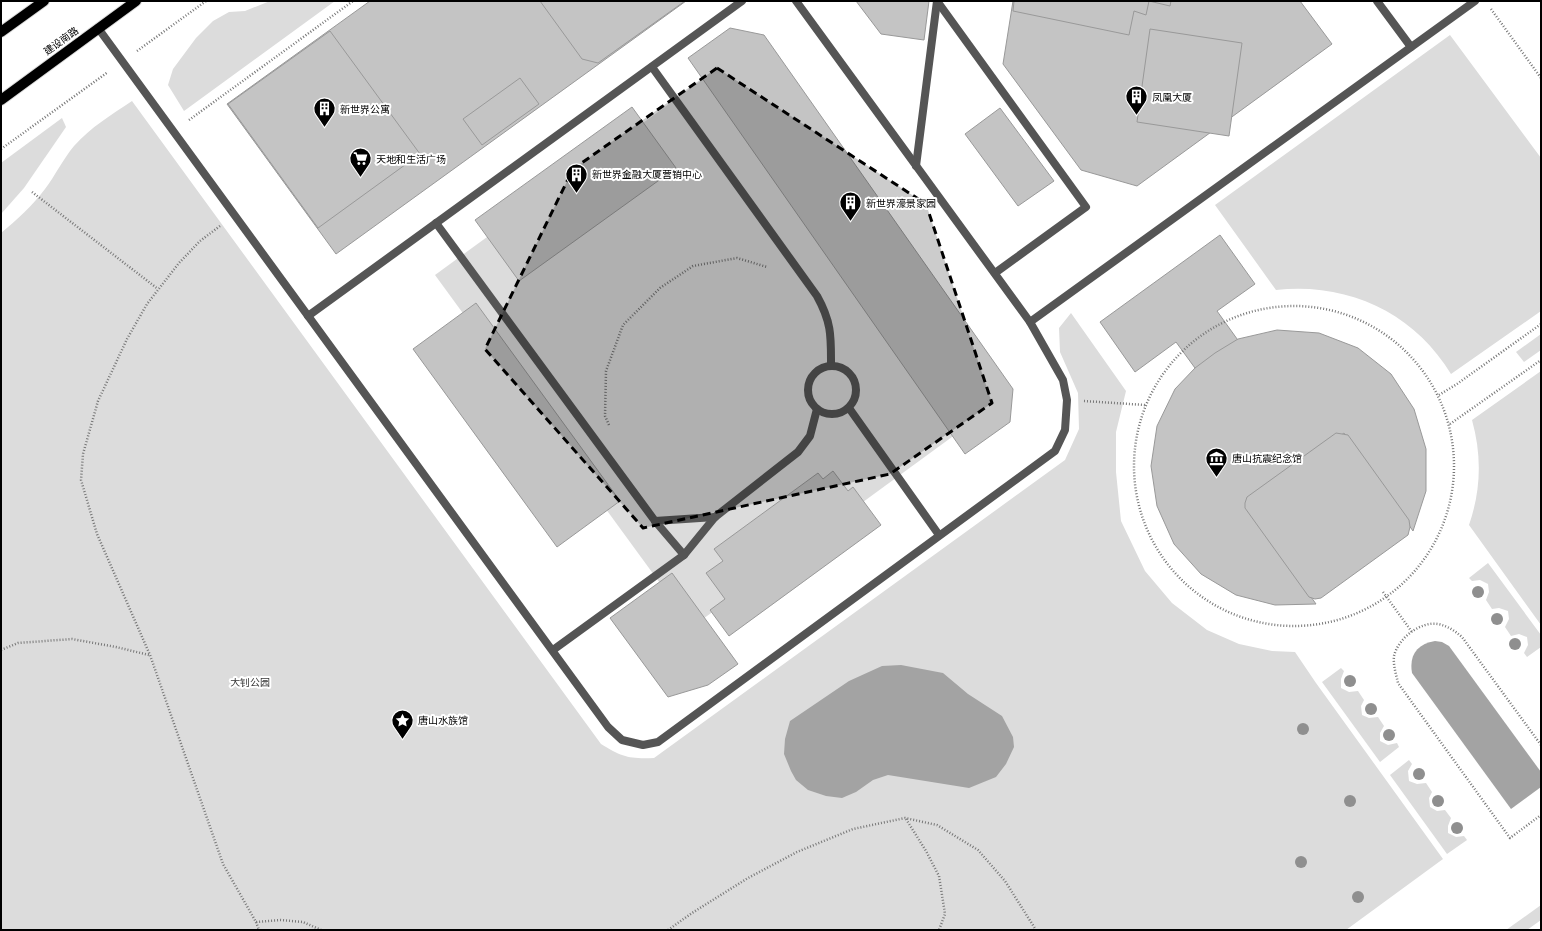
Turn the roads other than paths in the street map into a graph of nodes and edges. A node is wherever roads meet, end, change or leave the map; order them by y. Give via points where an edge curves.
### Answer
1 (44, 1) edge
2 (136, 1) edge
3 (742, 1) edge
4 (796, 1) edge
5 (937, 1) edge
6 (1377, 1) edge
7 (1475, 1) edge
8 (98, 28) junction
9 (1, 32) edge
10 (1411, 47) junction
11 (652, 67) junction
12 (1, 100) edge
13 (916, 166) junction
14 (436, 223) junction
15 (995, 273) junction
16 (308, 316) junction
17 (1030, 322) junction
18 (831, 366) junction
19 (817, 408) junction
20 (849, 408) junction
21 (715, 517) junction
22 (655, 521) junction
23 (939, 535) junction
24 (684, 555) junction
25 (553, 650) junction

1 - 9 main road
2 - 8 main road, 建设南路
3 - 11 street
4 - 13 street
5 - 13 street
5 - 15 street via 1086,208
6 - 10 street
7 - 10 street
8 - 12 main road, 建设南路
8 - 16 street
10 - 17 street
11 - 14 street
11 - 18 street via 817,296 831,331
13 - 15 street
14 - 16 street
14 - 22 street
15 - 17 street
16 - 25 street
17 - 23 street via 1063,380 1067,400 1065,430 1055,451
18 - 19 street via 823,368 811,379 809,395
18 - 20 street via 845,370 854,381 856,395
19 - 20 street via 829,414 836,414
19 - 21 street via 810,436 798,452
20 - 23 street
21 - 22 street
21 - 24 street
22 - 24 street
23 - 25 street via 658,742 643,745 622,740 608,727
24 - 25 street

